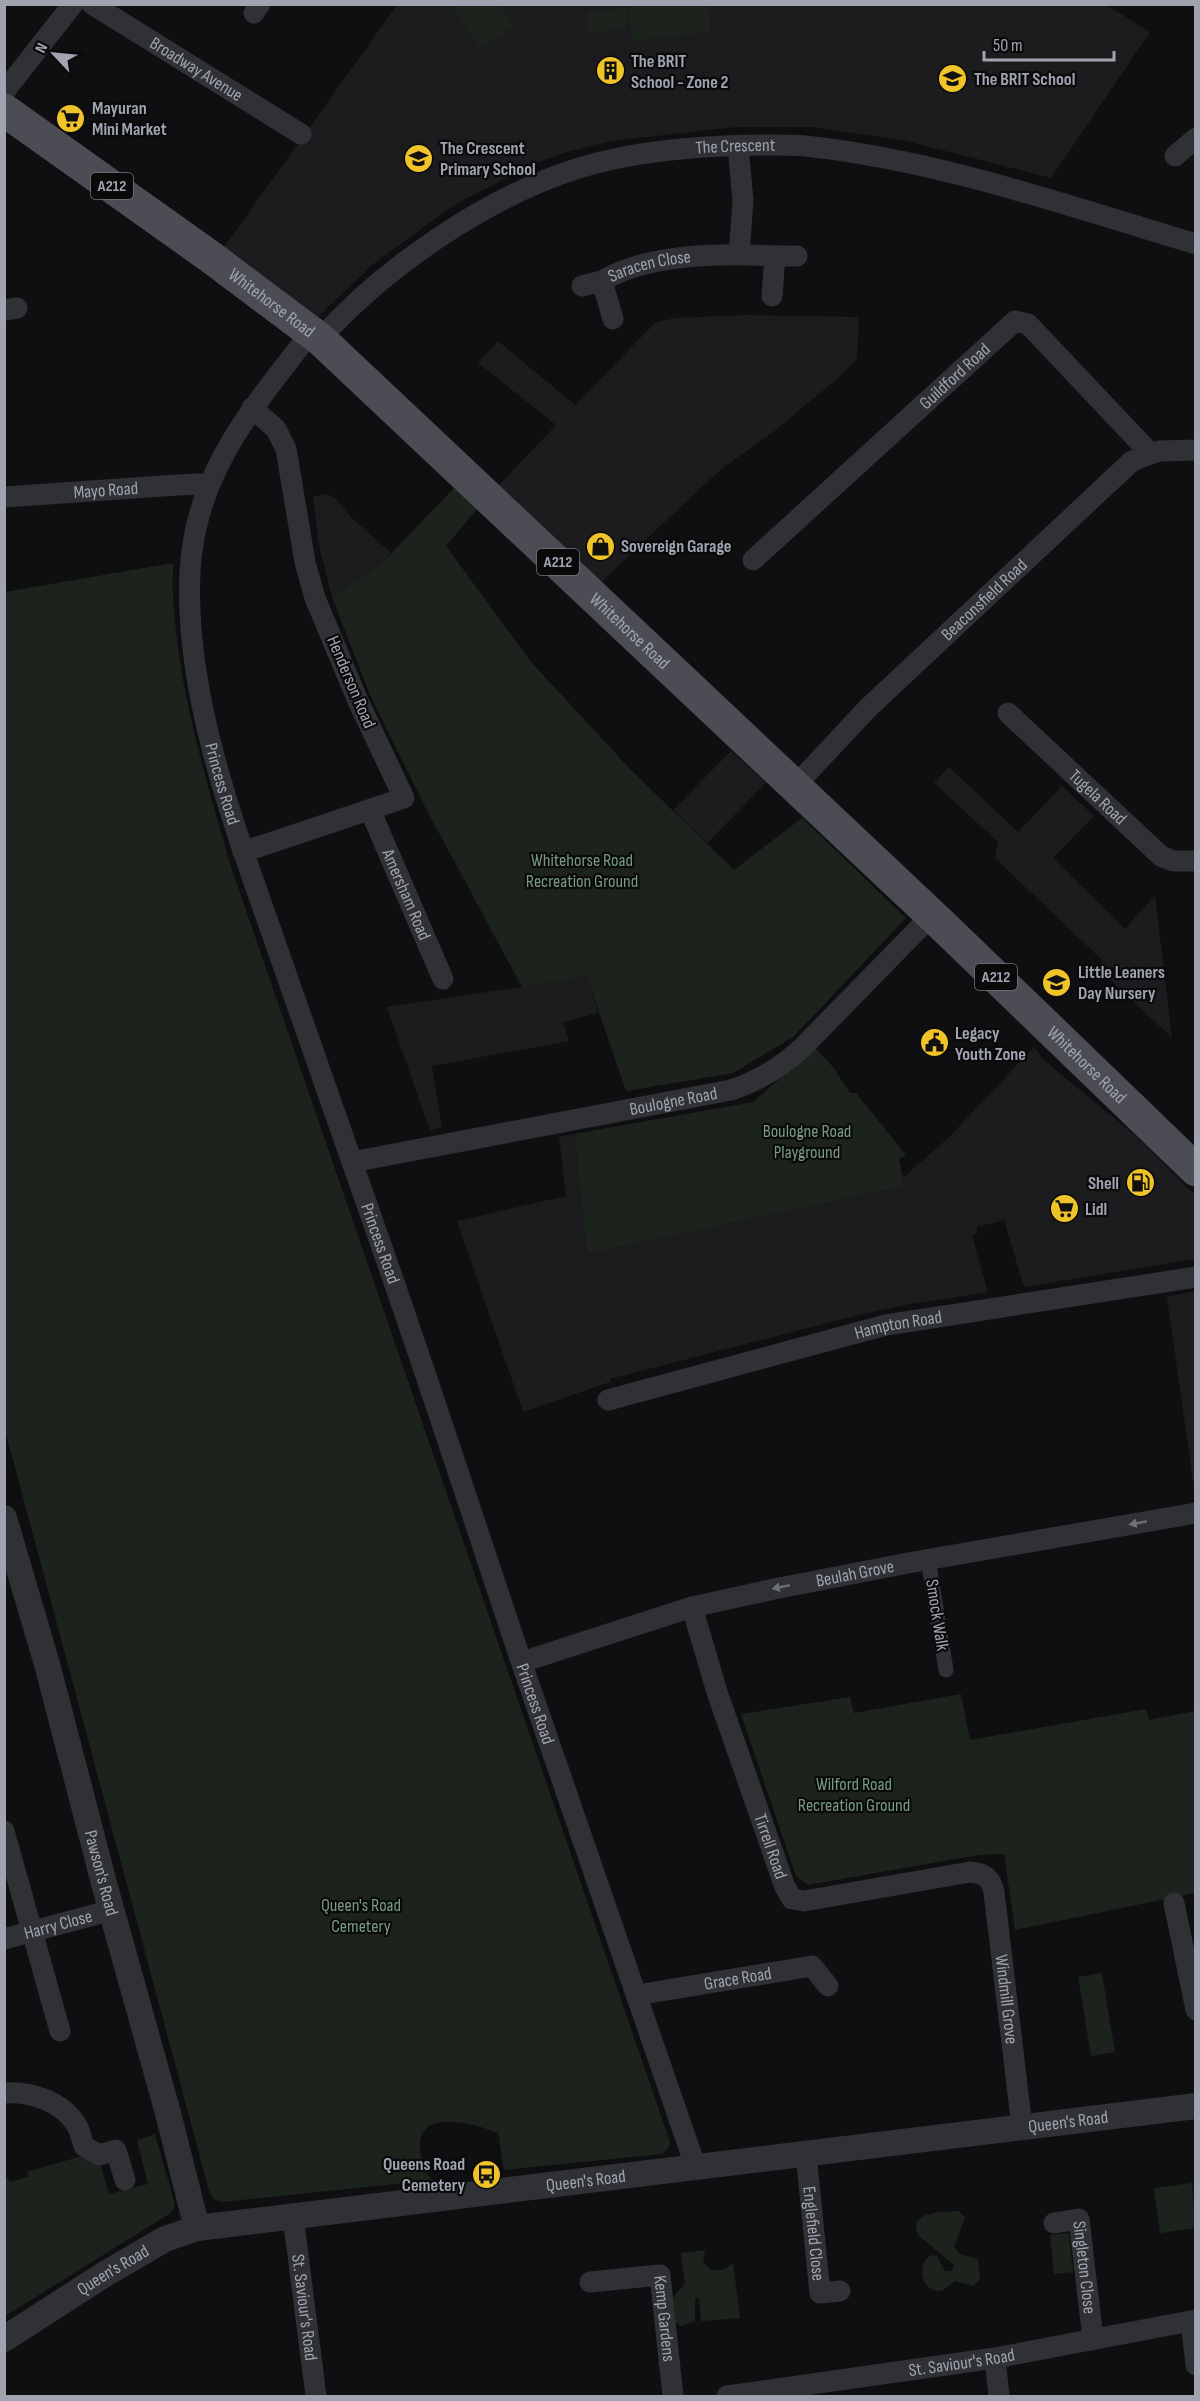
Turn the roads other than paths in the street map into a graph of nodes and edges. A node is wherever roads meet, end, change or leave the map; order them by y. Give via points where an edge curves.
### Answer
1 (73, 4) edge
2 (92, 4) edge
3 (4, 92) edge
4 (4, 110) edge
5 (301, 134) dead end
6 (1196, 138) edge
7 (738, 146) junction
8 (1175, 156) dead end
9 (1196, 244) edge
10 (739, 254) junction
11 (775, 256) junction
12 (797, 256) dead end
13 (772, 296) dead end
14 (613, 319) dead end
15 (316, 335) junction
16 (252, 408) junction
17 (1196, 450) edge
18 (1150, 453) junction
19 (207, 486) junction
20 (4, 497) edge
21 (753, 560) dead end
22 (1008, 714) dead end
23 (794, 787) junction
24 (370, 810) junction
25 (243, 852) junction
26 (1196, 861) edge
27 (932, 915) junction
28 (444, 979) dead end
29 (352, 1162) junction
30 (1196, 1170) edge
31 (1196, 1277) edge
32 (608, 1400) dead end
33 (1196, 1513) edge
34 (4, 1518) edge
35 (928, 1559) junction
36 (692, 1607) junction
37 (522, 1662) junction
38 (946, 1670) dead end
39 (4, 1831) edge
40 (984, 1875) joint
41 (1174, 1903) dead end
42 (111, 1910) junction
43 (31, 1930) junction
44 (4, 1939) edge
45 (828, 1986) dead end
46 (637, 1995) junction
47 (1196, 2010) edge
48 (60, 2031) dead end
49 (4, 2093) edge
50 (1196, 2106) edge
51 (1022, 2127) junction
52 (806, 2154) junction
53 (696, 2168) junction
54 (125, 2180) dead end
55 (293, 2216) junction
56 (1054, 2223) dead end
57 (197, 2228) junction
58 (590, 2282) dead end
59 (840, 2291) dead end
60 (1193, 2321) edge
61 (4, 2339) edge
62 (1092, 2339) junction
63 (995, 2358) junction
64 (1196, 2365) edge
65 (794, 2392) edge
66 (316, 2397) edge
67 (673, 2397) edge
68 (727, 2397) edge
69 (999, 2397) edge

1 - 3 street
2 - 5 street, Broadway Avenue
4 - 15 main road, Whitehorse Road / A212
6 - 8 street
7 - 9 street, The Crescent via 803,146 908,164 1018,191
7 - 10 street via 743,201
7 - 15 street, The Crescent via 630,157 546,180 496,203 434,241
10 - 11 street, Saracen Close
10 - 14 street, Saracen Close via 638,265 617,271 592,284
11 - 12 street, Saracen Close
11 - 13 street
15 - 16 street, Princess Road
15 - 23 main road, Whitehorse Road / A212
16 - 19 street, Princess Road
16 - 24 street, Henderson Road via 276,429 286,449 315,598 404,798
17 - 18 street, Beaconsfield Road
18 - 21 street, Guildford Road via 1029,324 1015,321
18 - 23 street, Beaconsfield Road via 1132,461 1091,498 868,708
19 - 20 street, Mayo Road via 178,484
19 - 25 street, Princess Road via 196,521 189,610 215,765
22 - 26 street, Tugela Road via 1161,856 1173,861
23 - 27 main road, Whitehorse Road / A212
24 - 25 street, Henderson Road
24 - 28 street, Amersham Road
25 - 29 street, Princess Road
27 - 29 street, Boulogne Road via 784,1065 752,1083
27 - 30 main road, Whitehorse Road / A212
29 - 37 street, Princess Road
31 - 32 street, Hampton Road via 886,1325
33 -> 35 street, Beulah Grove
34 - 42 street, Pawson's Road via 47,1664
35 -> 36 street, Beulah Grove
35 - 38 street, Smock Walk
36 - 37 street, Beulah Grove
36 - 40 street, Tirrell Road via 717,1692 792,1899 804,1901 970,1872
37 - 46 street, Princess Road
39 - 43 street
40 - 51 street, Windmill Grove via 994,1892
41 - 47 street
42 - 43 street, Harry Close
42 - 57 street, Pawson's Road
43 - 44 street, Harry Close
43 - 48 street
45 - 46 street, Grace Road via 812,1966
46 - 53 street, Princess Road
49 - 54 street via 29,2094 60,2109 77,2125 84,2146 99,2155 116,2150
50 - 51 street, Queen's Road
51 - 52 street, Queen's Road
52 - 53 street, Queen's Road
52 - 59 street, Englefield Close via 820,2293
53 - 55 street, Queen's Road
55 - 57 street, Queen's Road
55 - 66 street, St. Saviour's Road
56 - 62 street, Singleton Close via 1079,2219
57 - 61 street, Queen's Road via 165,2239
58 - 67 street, Kemp Gardens via 660,2275
60 - 62 street, St. Saviour's Road
60 - 64 street
62 - 63 street, St. Saviour's Road
63 - 65 street, St. Saviour's Road
63 - 69 street
65 - 68 street, St. Saviour's Road

